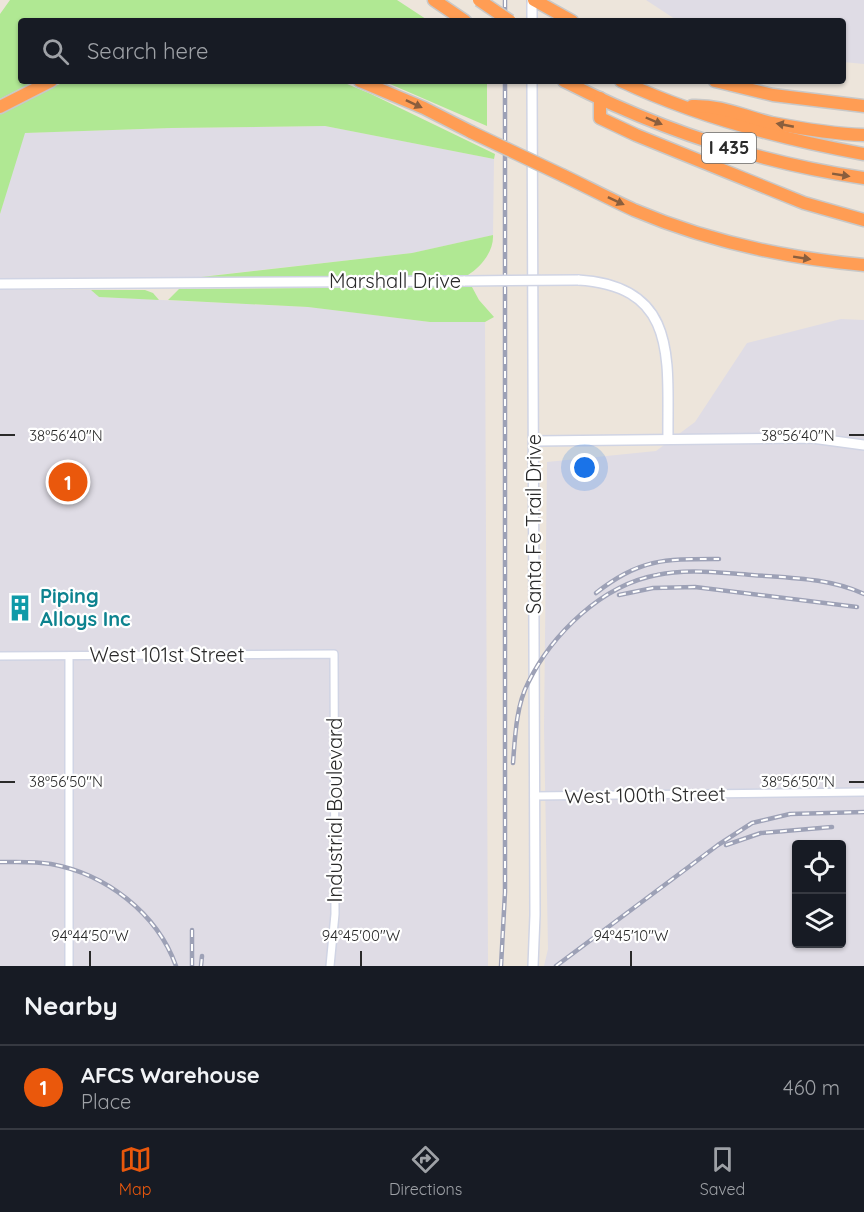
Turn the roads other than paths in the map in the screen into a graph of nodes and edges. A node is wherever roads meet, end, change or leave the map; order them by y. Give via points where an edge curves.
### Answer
1 (434, 0) edge
2 (479, 0) edge
3 (533, 0) edge
4 (461, 18) edge
5 (506, 18) edge
6 (532, 18) edge
7 (565, 18) edge
8 (45, 84) edge
9 (367, 84) edge
10 (532, 84) edge
11 (570, 84) edge
12 (628, 84) edge
13 (727, 84) edge
14 (600, 98) junction
15 (678, 106) junction
16 (864, 106) edge
17 (0, 107) edge
18 (864, 135) edge
19 (864, 154) edge
20 (864, 178) edge
21 (864, 220) edge
22 (864, 265) edge
23 (0, 284) edge
24 (668, 439) junction
25 (535, 441) junction
26 (864, 445) edge
27 (334, 654) joint
28 (0, 656) edge
29 (69, 656) junction
30 (864, 792) edge
31 (534, 796) junction
32 (69, 966) edge
33 (330, 966) edge
34 (533, 966) edge

1 - 4 highway
2 - 5 highway, bridge
3 - 6 main road
3 - 7 highway
8 - 17 highway
9 -> 22 highway, bridge via 634,210 714,238 796,257
10 - 25 main road, Santa Fe Trail Drive
11 - 14 highway, I 435
12 - 15 highway, I 435
13 - 16 highway via 773,95
14 -> 20 highway, I 435 via 719,145 795,166
14 - 21 highway via 600,118 636,135 804,204
18 -> 15 highway via 770,122 712,105
15 - 19 highway, I 435 via 783,137
23 - 24 main road, Marshall Drive, bridge via 578,280 607,283 644,305 657,322 667,357
24 - 25 main road
24 - 26 main road via 812,438
25 - 31 main road, Santa Fe Trail Drive
27 - 29 street, West 101st Street
27 - 33 street, Industrial Boulevard via 335,914
28 - 29 street, West 101st Street
29 - 32 street
30 - 31 street, West 100th Street
31 - 34 main road, Santa Fe Trail Drive

